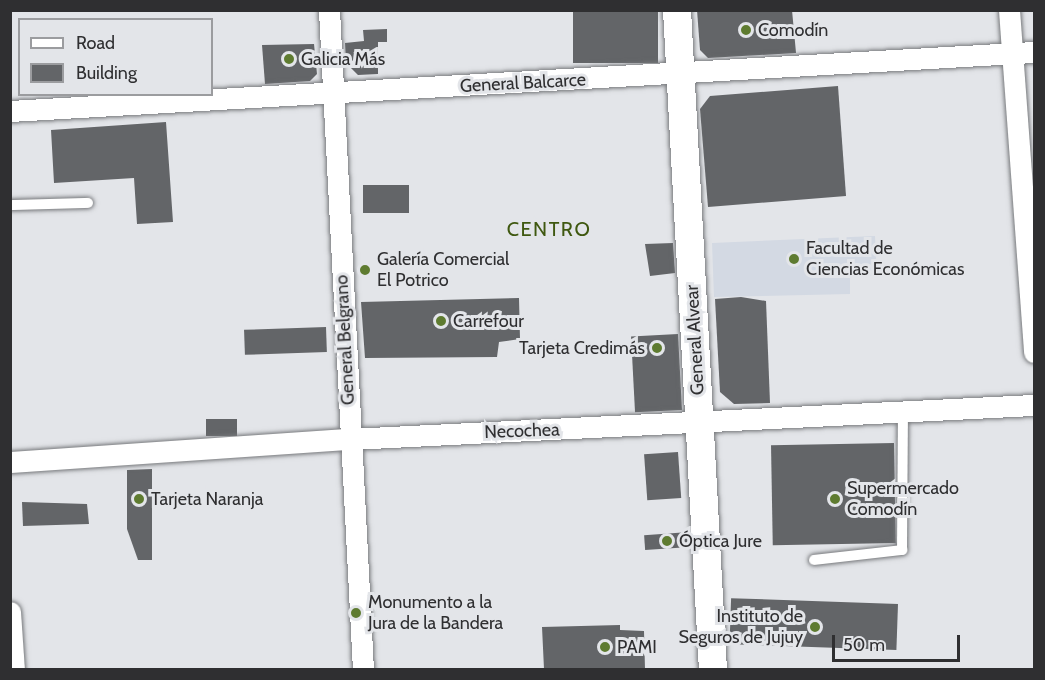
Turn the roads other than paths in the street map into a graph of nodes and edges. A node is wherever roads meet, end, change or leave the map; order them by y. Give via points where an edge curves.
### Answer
1 (329, 10) edge
2 (677, 10) edge
3 (1009, 10) edge
4 (1035, 52) edge
5 (1011, 54) junction
6 (681, 74) junction
7 (333, 92) junction
8 (10, 111) edge
9 (88, 203) dead end
10 (10, 205) edge
11 (1035, 352) edge
12 (1035, 405) edge
13 (903, 412) junction
14 (699, 424) junction
15 (350, 439) junction
16 (10, 462) edge
17 (814, 560) dead end
18 (10, 612) edge
19 (14, 669) edge
20 (363, 669) edge
21 (712, 669) edge

1 - 7 street, General Belgrano
2 - 6 street, General Alvear
3 - 5 street
4 - 5 street, General Balcarce
5 - 6 street, General Balcarce
5 - 11 street
6 - 7 street, General Balcarce
6 - 14 street, General Alvear
7 - 8 street, General Balcarce
7 - 15 street, General Belgrano
9 - 10 lane
12 - 13 street, Necochea
13 - 14 street, Necochea
13 - 17 lane via 902,550
14 - 15 street, Necochea
14 - 21 street, General Alvear
15 - 16 street, Necochea
15 - 20 street, General Belgrano
18 - 19 street

